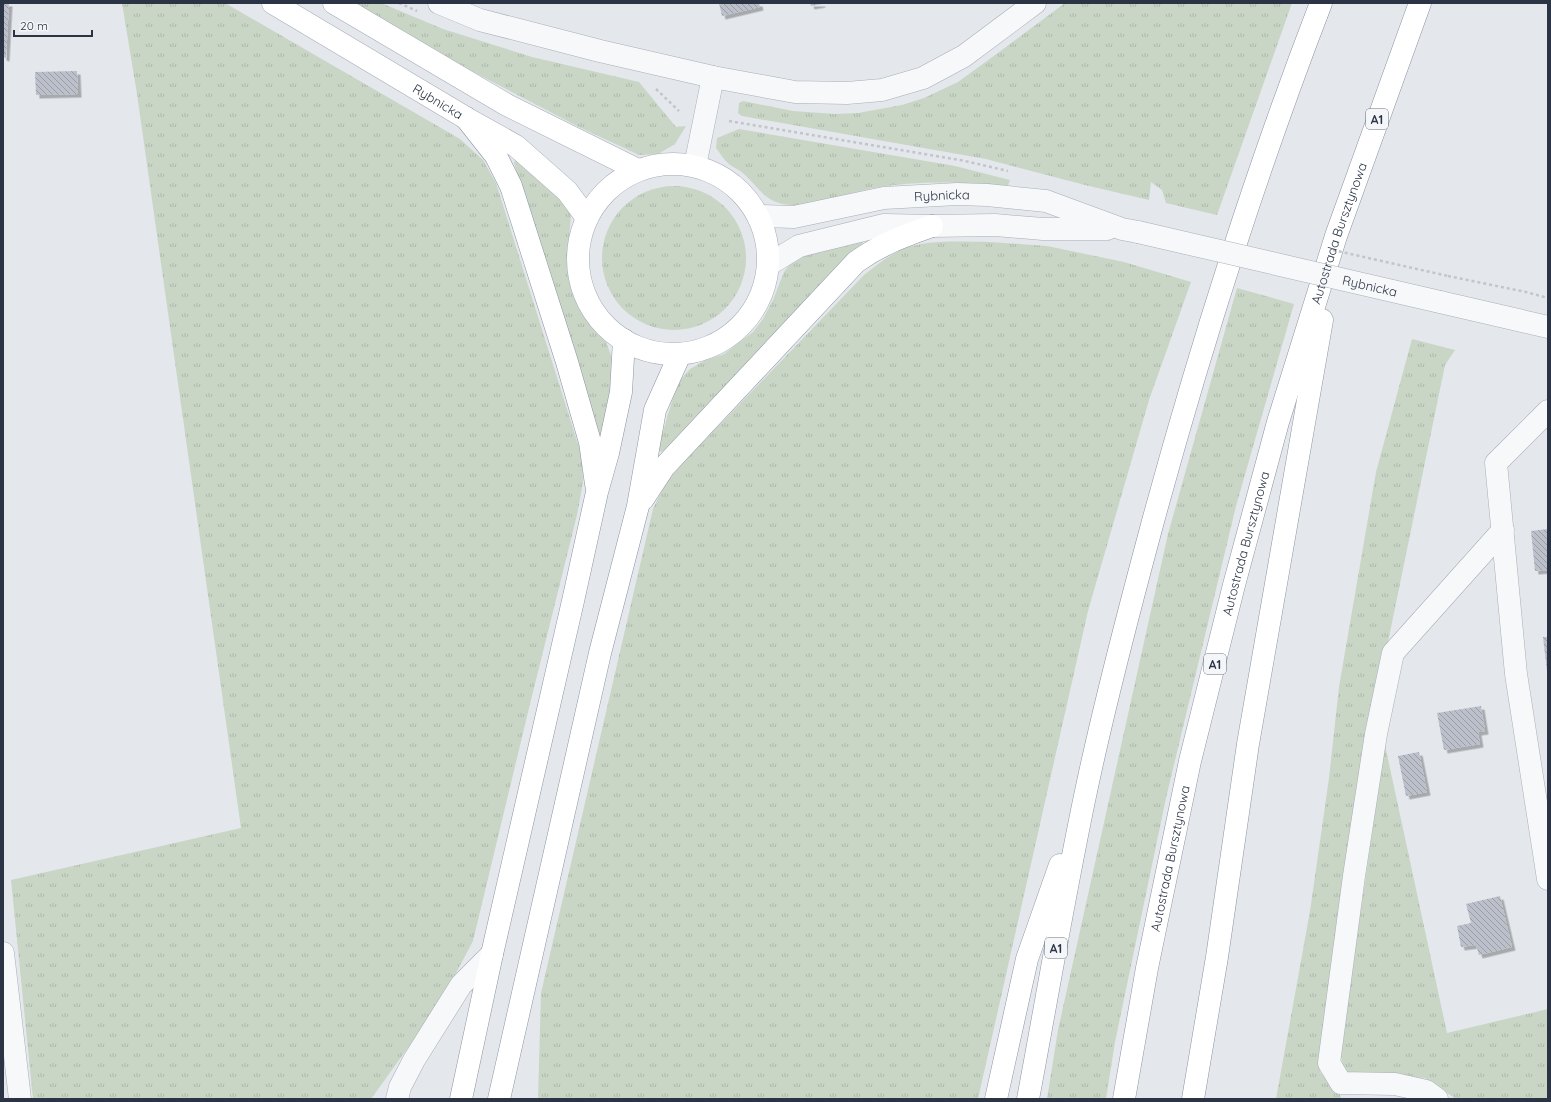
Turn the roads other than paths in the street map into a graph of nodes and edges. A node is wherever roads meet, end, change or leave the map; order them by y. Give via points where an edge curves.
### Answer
1 (273, 3) edge
2 (334, 3) edge
3 (439, 3) edge
4 (1035, 3) edge
5 (1321, 3) edge
6 (1420, 3) edge
7 (713, 77) junction
8 (466, 118) junction
9 (695, 166) junction
10 (638, 170) junction
11 (758, 216) junction
12 (587, 218) junction
13 (932, 226) junction
14 (1130, 230) junction
15 (1336, 236) junction
16 (768, 265) junction
17 (1548, 327) edge
18 (624, 340) junction
19 (680, 354) junction
20 (1548, 411) edge
21 (597, 492) junction
22 (638, 506) junction
23 (1503, 530) junction
24 (1085, 796) junction
25 (1548, 879) edge
26 (3, 953) edge
27 (492, 954) junction
28 (20, 1099) edge
29 (397, 1099) edge
30 (461, 1099) edge
31 (499, 1099) edge
32 (996, 1099) edge
33 (1028, 1099) edge
34 (1124, 1099) edge
35 (1193, 1099) edge
36 (1437, 1099) edge

1 - 8 main road, Rybnicka
2 - 10 main road via 508,105
3 - 7 street via 480,20
4 - 7 street via 964,56 923,78 882,90 847,93 795,92
5 - 24 main road, A1 via 1249,200 1219,292 1131,602
6 - 15 main road, Autostrada Bursztynowa / A1
7 - 9 street
8 - 12 main road, Rybnicka via 516,146 567,191
8 - 21 main road via 496,156 511,186 590,442
9 - 10 main road via 656,165
9 - 11 main road via 714,173 732,184 747,198
10 - 12 main road via 622,178 608,190
11 - 14 street, Rybnicka via 794,217 884,198 987,195 1046,200
11 - 16 main road via 768,248
12 - 18 main road via 578,256 585,295 595,313 608,328
13 - 14 street, Rybnicka via 995,225 1043,229
13 - 16 street, Rybnicka via 884,225 799,246
13 - 22 main road via 890,241 856,262 664,467
14 - 17 street, Rybnicka, bridge
15 - 34 main road, Autostrada Bursztynowa / A1 via 1278,422 1190,762 1146,968
15 - 35 main road via 1248,744
16 - 19 main road via 765,285 758,303 747,319 717,343
18 - 19 main road via 647,350
18 - 21 main road via 621,392
19 - 22 main road via 655,410
20 - 23 street via 1496,463
21 - 27 main road
22 - 31 main road via 600,653
23 - 25 street via 1516,674
23 - 36 street via 1393,654 1376,734 1329,1063 1341,1084 1395,1084 1426,1091
24 - 32 main road via 1028,959
24 - 33 main road, A1
26 - 28 street
27 - 29 street via 461,985 414,1060 400,1087
27 - 30 main road

